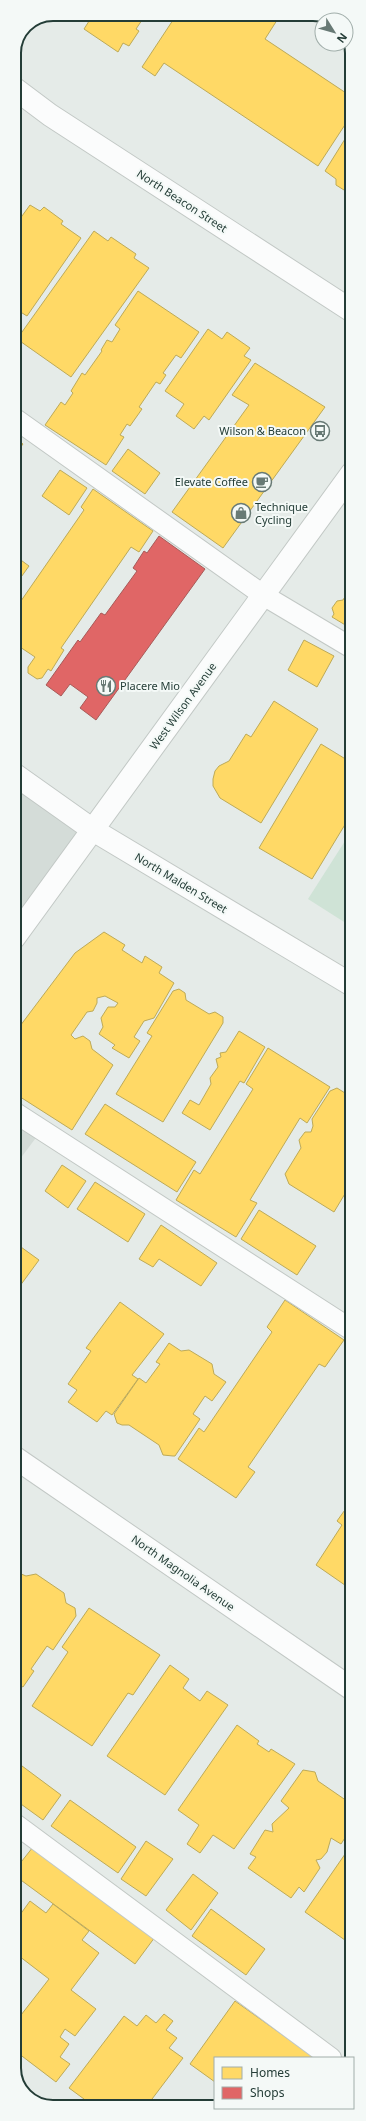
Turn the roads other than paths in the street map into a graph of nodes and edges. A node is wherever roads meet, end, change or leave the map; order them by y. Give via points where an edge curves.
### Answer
1 (21, 93) edge
2 (345, 306) edge
3 (21, 423) edge
4 (345, 483) edge
5 (264, 595) junction
6 (345, 644) edge
7 (21, 779) edge
8 (93, 830) junction
9 (21, 928) edge
10 (345, 981) edge
11 (21, 1117) edge
12 (345, 1325) edge
13 (21, 1462) edge
14 (345, 1684) edge
15 (21, 1828) edge
16 (330, 2057) edge

1 - 2 street, North Beacon Street via 50,115
3 - 5 lane
4 - 5 street, West Wilson Avenue
5 - 6 lane
5 - 8 street, West Wilson Avenue
7 - 8 street, North Malden Street
8 - 9 street, West Wilson Avenue
8 - 10 street, North Malden Street
11 - 12 lane
13 - 14 street, North Magnolia Avenue
15 - 16 lane

